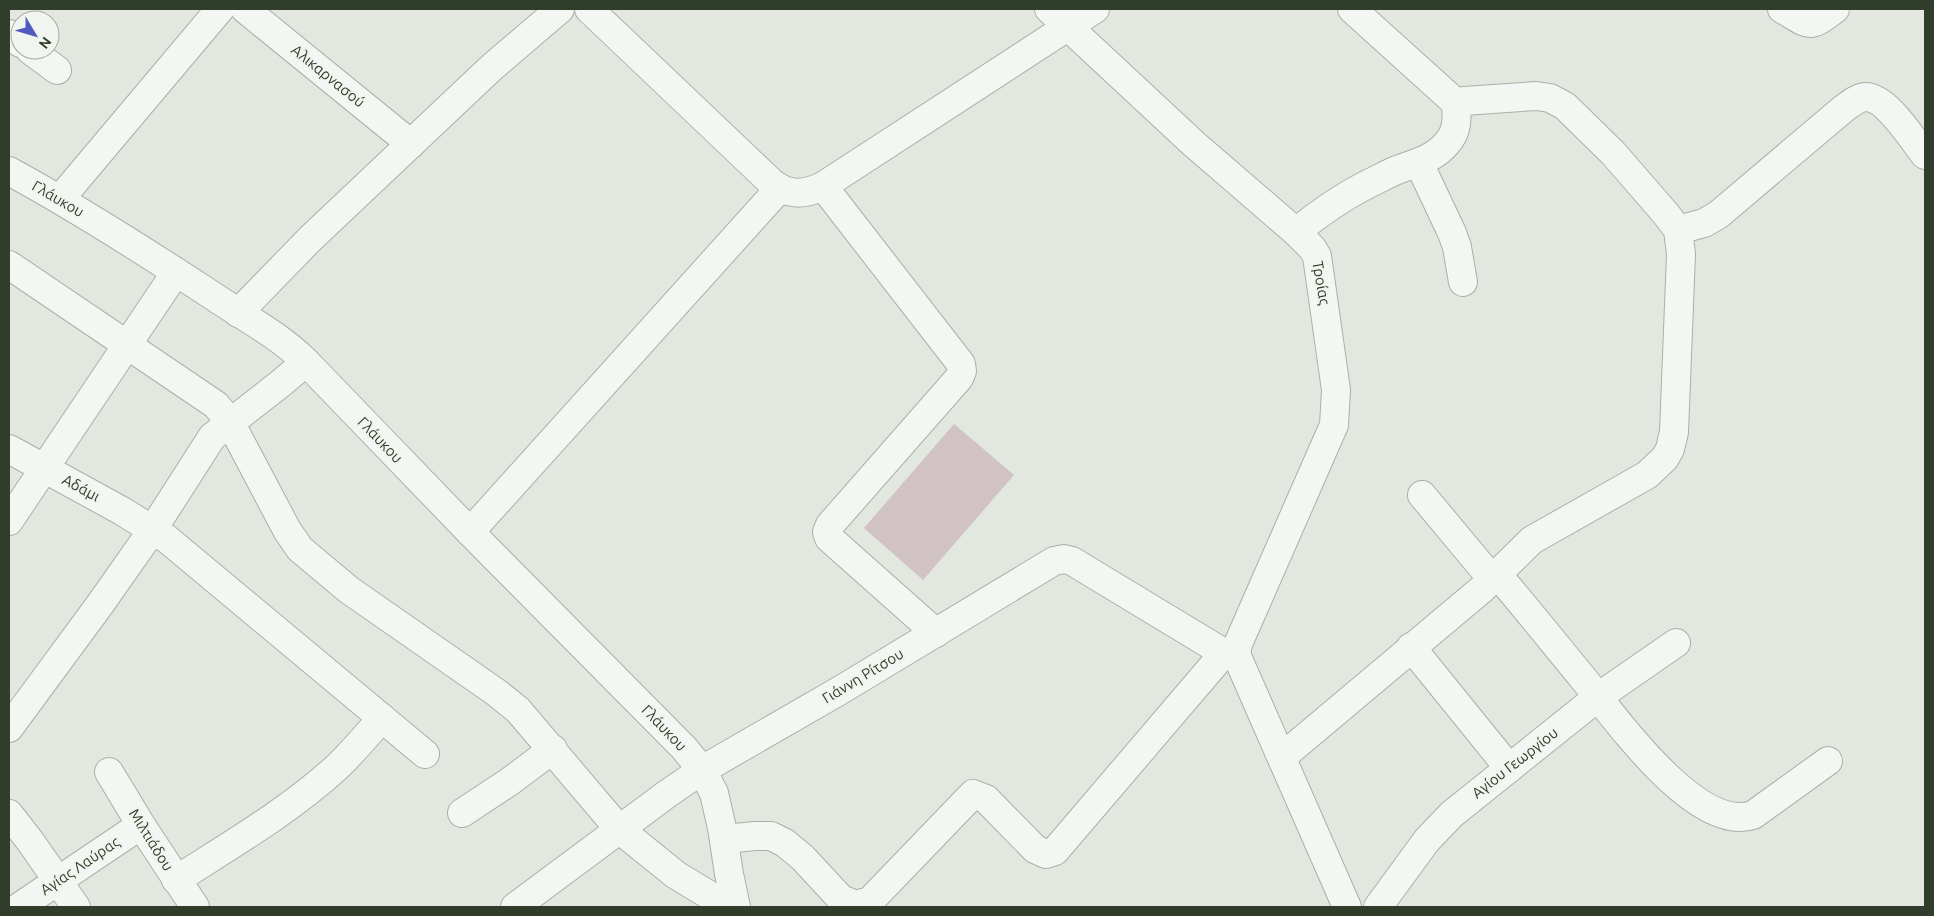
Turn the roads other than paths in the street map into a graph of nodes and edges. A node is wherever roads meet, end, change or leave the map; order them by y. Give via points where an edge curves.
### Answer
1 (220, 9) edge
2 (245, 9) edge
3 (560, 9) edge
4 (589, 9) edge
5 (1095, 9) edge
6 (1352, 9) edge
7 (1782, 9) edge
8 (1835, 9) edge
9 (1058, 18) edge
10 (43, 60) edge
11 (56, 70) dead end
12 (1456, 103) junction
13 (411, 144) junction
14 (1925, 155) edge
15 (1419, 163) junction
16 (9, 171) edge
17 (823, 186) junction
18 (779, 189) junction
19 (60, 199) junction
20 (1678, 230) junction
21 (1296, 232) junction
22 (9, 265) edge
23 (176, 272) junction
24 (1463, 282) dead end
25 (238, 313) junction
26 (128, 345) junction
27 (306, 362) junction
28 (230, 422) junction
29 (9, 449) edge
30 (44, 469) junction
31 (1422, 495) dead end
32 (9, 521) edge
33 (153, 529) junction
34 (470, 532) junction
35 (1495, 577) junction
36 (936, 633) junction
37 (1676, 643) dead end
38 (1411, 648) junction
39 (1230, 653) junction
40 (1598, 697) junction
41 (382, 718) junction
42 (9, 728) edge
43 (553, 749) junction
44 (425, 754) dead end
45 (1282, 756) junction
46 (1828, 761) dead end
47 (1509, 768) junction
48 (702, 770) junction
49 (109, 772) dead end
50 (462, 813) dead end
51 (9, 814) edge
52 (141, 826) junction
53 (619, 829) junction
54 (724, 839) junction
55 (58, 880) junction
56 (176, 880) junction
57 (856, 906) edge
58 (19, 907) edge
59 (76, 907) edge
60 (194, 907) edge
61 (515, 907) edge
62 (729, 907) edge
63 (736, 907) edge
64 (1347, 907) edge
65 (1378, 907) edge

1 - 19 street
2 - 13 street, Αλικαρνασού
3 - 13 street
4 - 18 street
5 - 9 street
6 - 12 street
7 - 8 street via 1807,24 1818,22
9 - 17 street
9 - 21 street, Τροίας via 1194,144
10 - 11 street
12 - 15 street via 1456,125 1451,139
12 - 20 street via 1536,96 1556,101 1574,113 1613,153
13 - 25 street via 310,239
14 - 20 street via 1881,103 1870,98 1859,99 1718,215 1704,223
15 - 21 street via 1350,194
15 - 24 street via 1452,233
16 - 19 street, Γλάυκου
17 - 18 street via 805,193
17 - 36 street via 961,364 959,378 827,532
18 - 34 street
19 - 23 street, Γλάυκου
20 - 35 street via 1681,254 1674,432 1670,449 1647,475 1524,546
21 - 39 street, Τροίας via 1312,248 1319,262 1336,390 1335,414 1332,432 1238,644
22 - 26 street
23 - 25 street, Γλάυκου
23 - 26 street
25 - 27 street, Γλάυκου via 287,344
26 - 28 street via 210,400
26 - 30 street
27 - 28 street
27 - 34 street, Γλάυκου
28 - 33 street via 209,440
28 - 43 street via 287,530 300,548 349,590 497,693 518,710
29 - 30 street, Αδάμι
30 - 32 street
30 - 33 street, Αδάμι
31 - 35 street
33 - 41 street, Αδάμι
33 - 42 street
34 - 48 street, Γλάυκου
35 - 38 street
35 - 40 street
36 - 39 street, Γιάννη Ρίτσου via 1054,561 1064,559
36 - 48 street, Γιάννη Ρίτσου
37 - 40 street, Αγίου Γεωργίου
38 - 45 street
38 - 47 street
39 - 45 street
39 - 57 street via 1056,851 1046,854 1035,849 986,799 972,794 870,901
40 - 46 street via 1640,750 1681,789 1733,818 1743,819 1758,812
40 - 47 street, Αγίου Γεωργίου
41 - 44 street, Αδάμι
41 - 56 street via 336,768 308,791
43 - 50 street
43 - 53 street
45 - 64 street
47 - 65 street, Αγίου Γεωργίου via 1459,808 1426,840
48 - 53 street, Γιάννη Ρίτσου
48 - 54 street, Γλάυκου via 714,793
49 - 52 street, Μιλτιάδου
51 - 55 street
52 - 55 street, Αγίας Λαύρας
52 - 56 street, Μιλτιάδου
53 - 61 street, Γιάννη Ρίτσου
53 - 62 street via 676,875
54 - 57 street via 771,836 785,843 841,899
54 - 63 street, Γλάυκου
55 - 58 street, Αγίας Λαύρας
55 - 59 street
56 - 60 street, Μιλτιάδου

